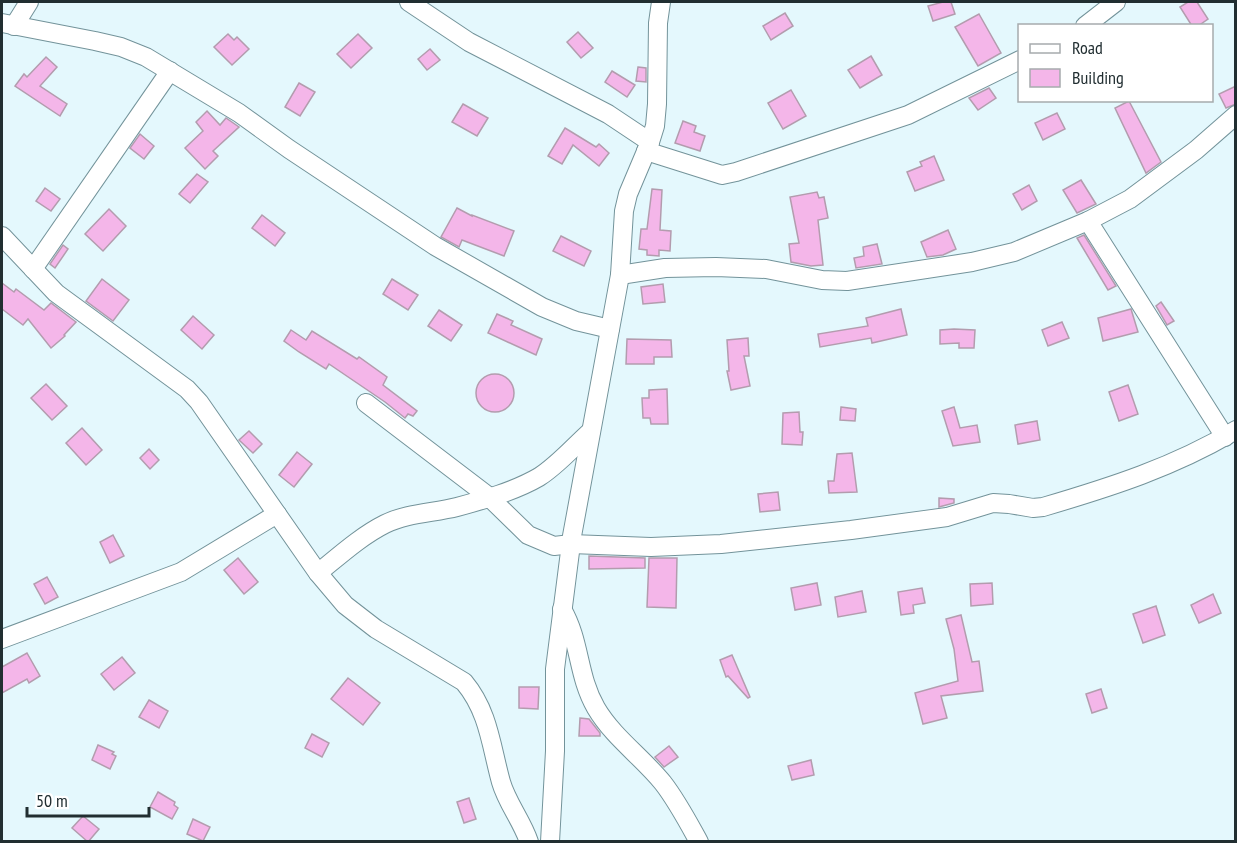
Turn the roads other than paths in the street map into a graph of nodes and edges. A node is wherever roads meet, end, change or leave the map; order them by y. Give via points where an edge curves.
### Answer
1 (29, 2) edge
2 (409, 2) edge
3 (661, 2) edge
4 (1116, 2) edge
5 (1088, 24) edge
6 (8, 25) edge
7 (1018, 61) edge
8 (170, 71) junction
9 (1236, 115) edge
10 (648, 147) junction
11 (1088, 221) junction
12 (2, 236) edge
13 (33, 269) junction
14 (620, 275) junction
15 (610, 329) junction
16 (366, 403) dead end
17 (591, 431) junction
18 (1230, 433) edge
19 (488, 496) junction
20 (277, 514) junction
21 (571, 544) junction
22 (318, 573) junction
23 (562, 609) junction
24 (2, 639) edge
25 (529, 842) edge
26 (550, 842) edge
27 (699, 842) edge

1 - 6 street
2 - 10 street via 469,42 599,109
3 - 10 street via 657,104
4 - 5 street
6 - 8 street via 121,47
7 - 10 street via 908,115 736,172 722,175
8 - 13 street
8 - 15 street via 435,246 542,307
9 - 11 street via 1157,180
10 - 14 street via 627,194
11 - 14 street via 1014,252 865,279 822,280 766,269 716,267 665,268
11 - 18 street
12 - 13 street
13 - 20 street via 77,310 187,389
14 - 15 street
15 - 17 street
16 - 19 street
17 - 19 street via 538,477
17 - 21 street
18 - 21 street via 1121,484 1043,507 993,503 947,517 721,544
19 - 21 street via 528,536 554,546
19 - 22 street via 385,524
20 - 22 street
20 - 24 street via 181,572
21 - 23 street
22 - 25 street via 359,617 454,674 472,691 494,744 502,783
23 - 26 street via 555,669
23 - 27 street via 574,632 586,688 596,708 608,726 664,784

